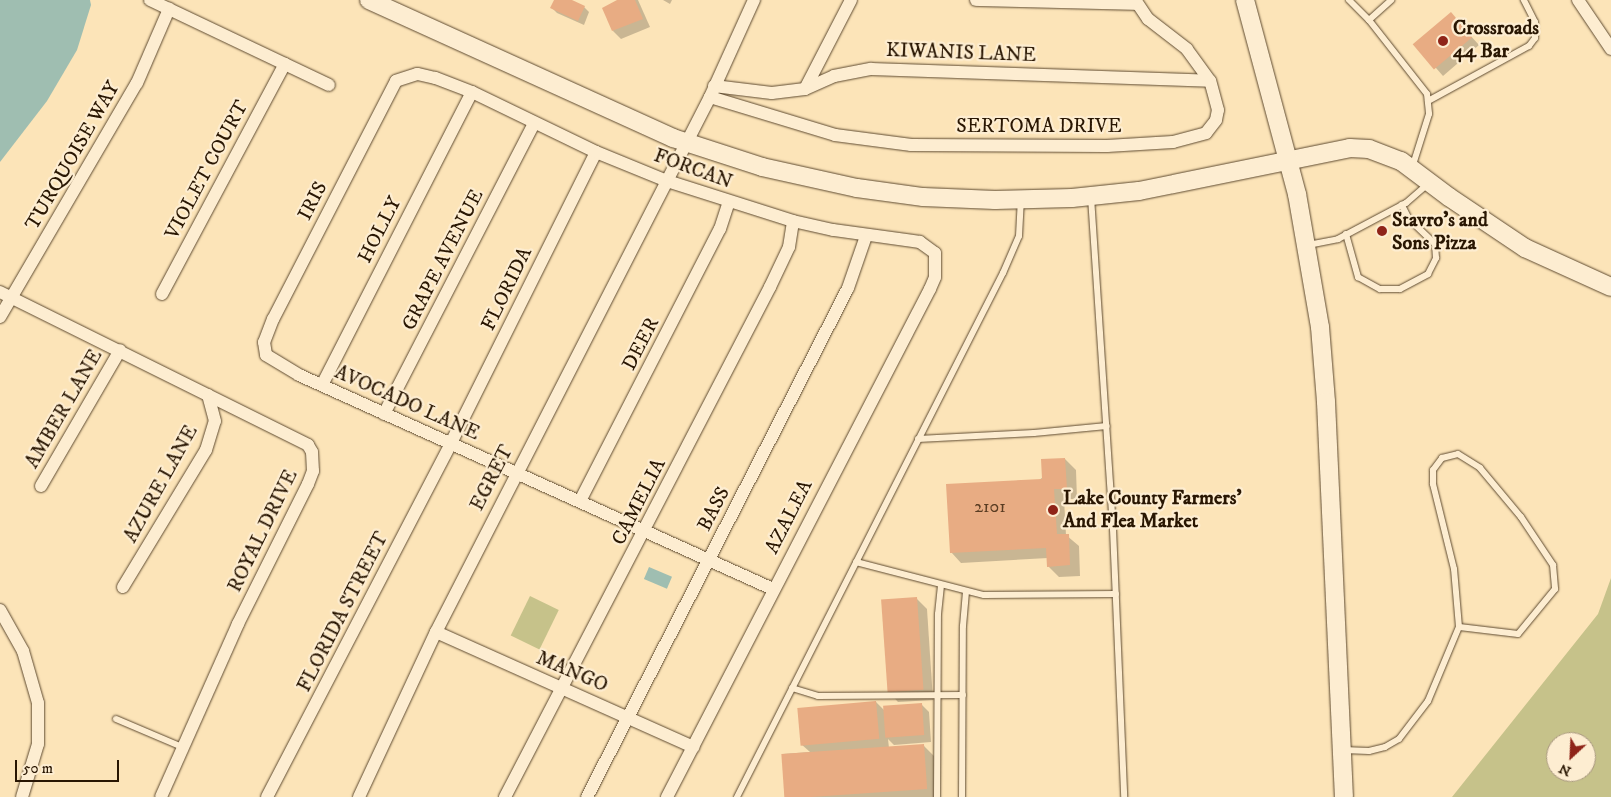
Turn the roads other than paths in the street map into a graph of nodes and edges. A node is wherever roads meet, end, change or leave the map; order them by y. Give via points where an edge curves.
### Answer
1 (150, 0) edge
2 (369, 0) edge
3 (754, 0) edge
4 (851, 0) edge
5 (976, 0) edge
6 (1245, 0) edge
7 (1349, 0) edge
8 (1391, 0) edge
9 (1524, 0) edge
10 (1578, 0) edge
11 (1136, 2) edge
12 (169, 9) junction
13 (1369, 20) junction
14 (1611, 49) edge
15 (284, 64) junction
16 (1210, 81) junction
17 (448, 83) joint
18 (329, 85) dead end
19 (805, 88) junction
20 (472, 92) junction
21 (712, 92) junction
22 (1428, 101) junction
23 (534, 123) junction
24 (686, 143) junction
25 (596, 152) junction
26 (1288, 160) junction
27 (1412, 169) junction
28 (667, 181) junction
29 (1429, 183) junction
30 (1091, 196) junction
31 (1021, 199) junction
32 (729, 202) junction
33 (1402, 206) junction
34 (793, 221) junction
35 (1346, 234) junction
36 (866, 236) junction
37 (1306, 246) junction
38 (935, 253) joint
39 (1611, 287) edge
40 (162, 294) dead end
41 (5, 295) edge
42 (0, 317) edge
43 (120, 350) junction
44 (299, 375) joint
45 (322, 386) junction
46 (208, 395) junction
47 (384, 414) junction
48 (1106, 426) junction
49 (918, 439) junction
50 (451, 443) junction
51 (516, 472) junction
52 (41, 486) dead end
53 (580, 501) junction
54 (646, 531) junction
55 (709, 560) junction
56 (856, 562) junction
57 (941, 584) junction
58 (123, 587) dead end
59 (773, 589) junction
60 (966, 591) junction
61 (1116, 594) junction
62 (0, 610) edge
63 (1459, 627) junction
64 (436, 632) junction
65 (564, 687) junction
66 (792, 688) junction
67 (937, 695) junction
68 (963, 695) junction
69 (629, 717) junction
70 (116, 719) dead end
71 (182, 747) junction
72 (693, 747) junction
73 (1342, 750) junction
74 (22, 797) edge
75 (162, 797) edge
76 (267, 797) edge
77 (359, 797) edge
78 (505, 797) edge
79 (587, 797) edge
80 (667, 797) edge
81 (737, 797) edge
82 (937, 797) edge
83 (962, 797) edge
84 (1124, 797) edge
85 (1344, 797) edge

1 - 12 street
2 - 24 main road
3 - 21 street, EGRET
4 - 19 street
5 - 11 street
6 - 26 main road
7 - 13 lane
8 - 13 lane
9 - 22 lane via 1536,22 1535,38 1529,46
10 - 14 street
11 - 16 street, SERTOMA DRIVE via 1148,19 1187,49
12 - 15 street
12 - 41 street, TURQUOISE WAY via 128,100
13 - 22 lane via 1427,94
15 - 18 street
15 - 40 street, VIOLET COURT
16 - 19 street, KIWANIS LANE via 871,69 834,76
16 - 21 street, SERTOMA DRIVE via 1218,110 1216,120 1206,133 1173,142 1107,146 910,146 868,141 795,124
17 - 20 street, FORCAN
17 - 44 street, IRIS via 417,74 406,76 392,86 264,342 270,360
19 - 21 street, KIWANIS LANE via 772,93
20 - 23 street, FORCAN
20 - 45 street, HOLLY
21 - 24 street, EGRET
22 - 27 lane via 1429,114
23 - 25 street, FORCAN
23 - 47 street, GRAPE AVENUE
24 - 28 street, EGRET
24 - 31 main road via 762,167 857,188 923,197
25 - 28 street, FORCAN
25 - 50 street, FLORIDA
26 - 27 main road via 1350,148 1389,155
26 - 30 main road via 1139,191
26 - 37 main road
27 - 29 main road
28 - 32 street, FORCAN
28 - 51 street, EGRET
29 - 33 lane
29 - 39 main road via 1526,248
30 - 31 main road
30 - 48 lane
31 - 49 lane via 1019,236
32 - 34 street, FORCAN
32 - 53 street, DEER via 720,229
33 - 35 lane
33 - 35 lane via 1409,219 1435,244 1436,258 1428,274 1400,289 1380,289 1358,277
34 - 36 street, FORCAN
34 - 54 street, CAMELIA via 789,247
35 - 37 lane
36 - 38 street, FORCAN via 920,242
36 - 55 street, BASS via 848,288
37 - 73 main road via 1320,327 1326,402
38 - 59 street, AZALEA via 935,277 930,288
41 - 42 street, TURQUOISE WAY
41 - 43 street, ROYAL DRIVE
43 - 46 street, ROYAL DRIVE
43 - 52 street, AMBER LANE
44 - 45 street, AVOCADO LANE
45 - 47 street, AVOCADO LANE
46 - 58 street, AZURE LANE via 215,421 206,450
46 - 71 street, ROYAL DRIVE via 308,445 314,461 308,484
47 - 50 street, AVOCADO LANE
48 - 49 lane via 1034,434
48 - 61 lane
49 - 56 lane
50 - 51 street, AVOCADO LANE
50 - 76 street, FLORIDA STREET
51 - 53 street, AVOCADO LANE
51 - 64 street, EGRET
53 - 54 street, AVOCADO LANE
54 - 55 street, AVOCADO LANE
54 - 65 street, CAMELIA
55 - 59 street, AVOCADO LANE
55 - 69 street, BASS
56 - 57 lane
56 - 66 lane
57 - 60 lane
57 - 67 lane
59 - 72 street, AZALEA
60 - 61 lane via 984,595
60 - 68 lane
61 - 84 lane
62 - 74 street via 23,651 38,703 38,744
63 - 63 lane via 1454,569 1433,477 1433,470 1442,458 1458,454 1480,468 1521,518 1553,565 1555,589 1518,634
63 - 73 lane via 1428,701 1398,739 1370,751
64 - 65 street, MANGO via 554,686
64 - 77 street, EGRET
65 - 69 street, MANGO
65 - 78 street, CAMELIA
66 - 67 lane via 818,696
66 - 81 lane
67 - 68 lane
67 - 82 lane
68 - 83 lane
69 - 72 street, MANGO
69 - 79 street, BASS
70 - 71 lane
71 - 75 street, ROYAL DRIVE
72 - 80 street, AZALEA
73 - 85 main road

